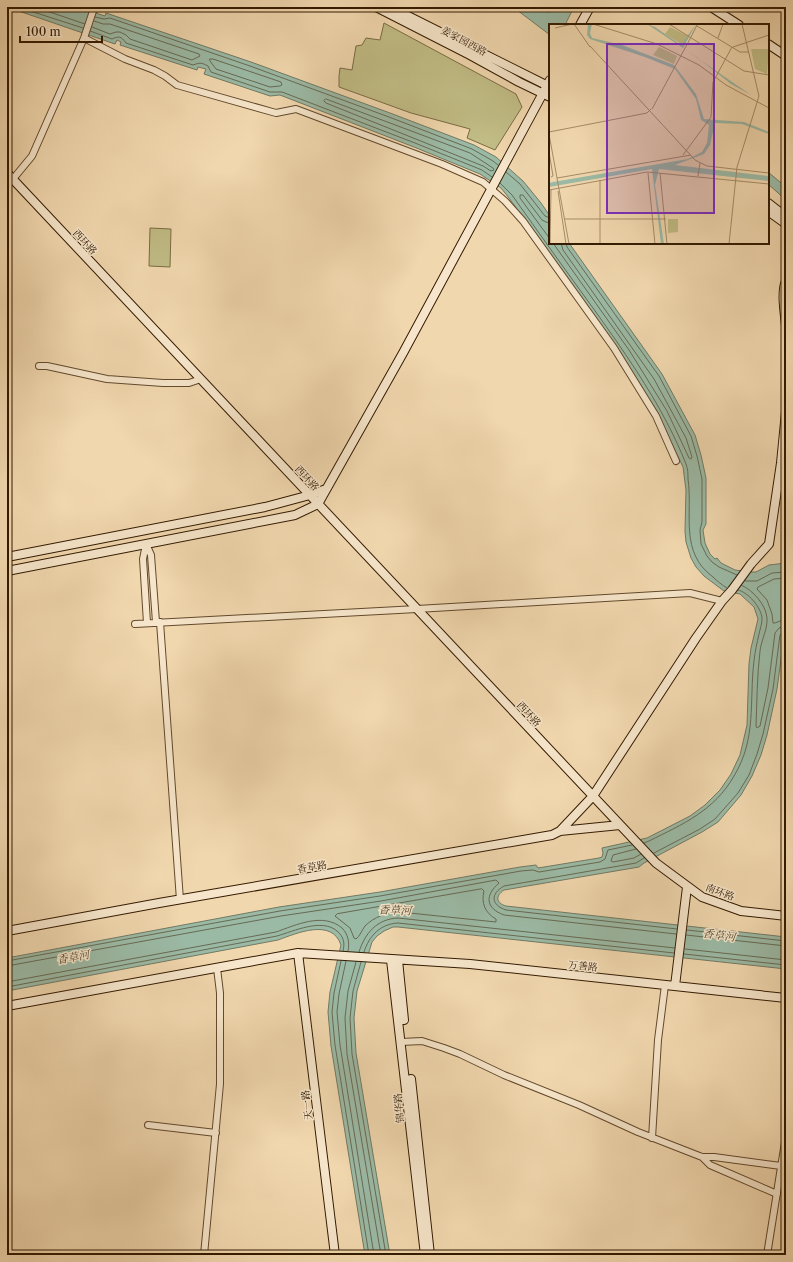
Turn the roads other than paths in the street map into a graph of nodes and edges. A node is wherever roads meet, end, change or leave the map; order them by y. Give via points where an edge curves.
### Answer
1 (376, 7) edge
2 (390, 7) edge
3 (590, 7) edge
4 (711, 7) edge
5 (94, 9) edge
6 (581, 24) edge
7 (737, 24) edge
8 (84, 38) junction
9 (769, 45) edge
10 (786, 56) edge
11 (549, 84) edge
12 (546, 95) edge
13 (7, 173) edge
14 (13, 179) junction
15 (493, 187) junction
16 (769, 204) edge
17 (769, 212) edge
18 (786, 216) edge
19 (786, 224) edge
20 (786, 281) edge
21 (786, 326) edge
22 (39, 366) dead end
23 (201, 379) junction
24 (786, 412) edge
25 (676, 461) dead end
26 (783, 463) edge
27 (326, 489) junction
28 (310, 495) junction
29 (318, 504) junction
30 (145, 530) junction
31 (146, 544) junction
32 (7, 557) edge
33 (7, 571) edge
34 (722, 601) junction
35 (417, 609) junction
36 (158, 622) junction
37 (147, 623) junction
38 (135, 624) dead end
39 (593, 796) junction
40 (620, 825) junction
41 (560, 831) junction
42 (687, 887) junction
43 (180, 900) junction
44 (786, 916) edge
45 (7, 931) edge
46 (298, 953) junction
47 (394, 960) junction
48 (217, 968) junction
49 (665, 985) junction
50 (675, 986) junction
51 (786, 998) edge
52 (7, 1006) edge
53 (404, 1042) junction
54 (148, 1125) dead end
55 (216, 1133) junction
56 (786, 1136) edge
57 (652, 1138) junction
58 (702, 1157) junction
59 (781, 1166) junction
60 (777, 1194) junction
61 (204, 1255) edge
62 (334, 1255) edge
63 (425, 1255) edge
64 (430, 1255) edge
65 (767, 1255) edge

1 - 12 street, 姜家园西路
2 - 11 street, 姜家园西路
3 - 6 street
4 - 7 street
5 - 8 street
8 - 14 street via 32,156
8 - 15 street via 125,59 154,70 177,85 276,113 296,109 442,164
9 - 10 street
11 - 12 street
12 - 15 street
13 - 14 street, 西环路
14 - 23 street, 西环路
15 - 25 street via 523,221 614,348 656,416
15 - 27 street
16 - 18 street
17 - 19 street
20 - 21 street
22 - 23 street via 107,379 189,383
23 - 28 street, 西环路
24 - 26 street
26 - 34 street via 769,544
27 - 28 street
27 - 29 street
28 - 29 street, 西环路
28 - 30 street via 265,507
29 - 31 street via 295,515
29 - 35 street, 西环路
30 - 31 street
30 - 32 street
31 - 33 street
31 - 36 street via 151,555
31 - 37 street via 143,558
34 - 35 street via 690,593
34 - 39 street
35 - 36 street
35 - 39 street, 西环路
36 - 37 street
36 - 43 street
37 - 38 street
39 - 40 street
39 - 41 street
40 - 41 street, 香草路
40 - 42 street, 南环路 via 656,863
41 - 43 street, 香草路 via 552,835
42 - 44 street, 南环路 via 702,897 741,911
42 - 50 street
43 - 45 street, 香草路
46 - 47 street, 万善路
46 - 48 street, 万善路
46 - 62 street, 天一路
47 - 49 street, 万善路 via 470,964
47 - 53 street, 锦华路
48 - 52 street, 万善路
48 - 55 street via 220,1005 220,1084
49 - 50 street, 万善路
49 - 57 street via 658,1040
50 - 51 street, 万善路
53 - 57 street via 422,1041 444,1048
53 - 63 street, 锦华路
53 - 64 street, 锦华路
54 - 55 street
55 - 61 street
56 - 59 street
57 - 58 street
58 - 59 street
58 - 60 street via 710,1164
59 - 60 street
60 - 65 street

